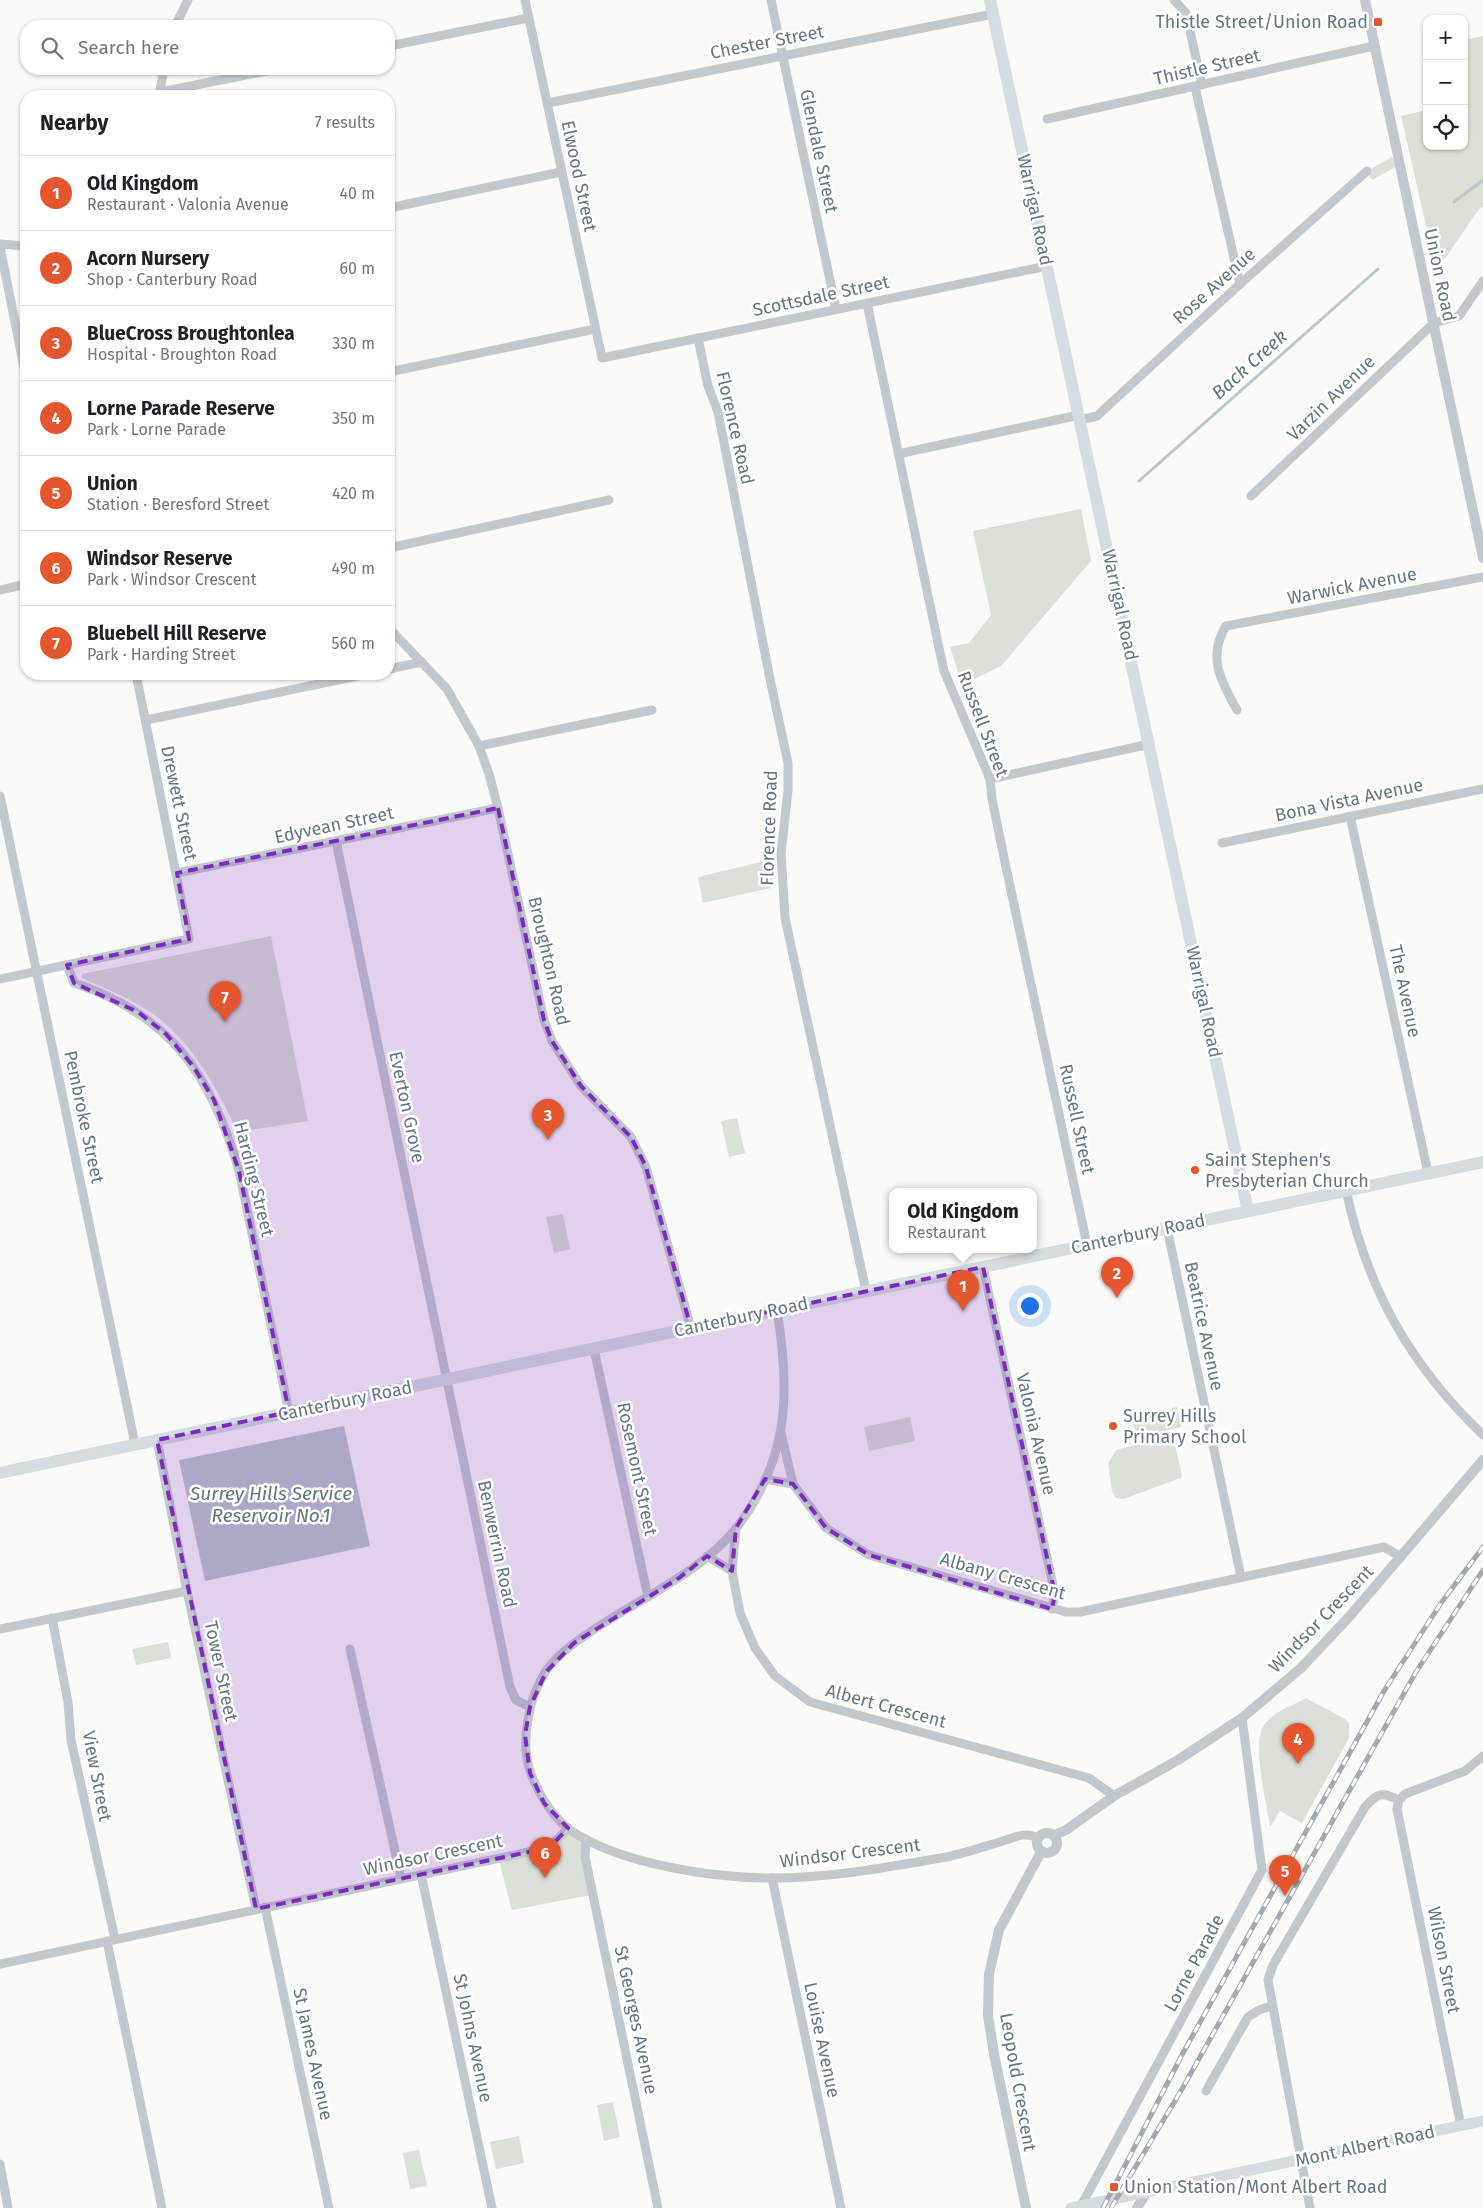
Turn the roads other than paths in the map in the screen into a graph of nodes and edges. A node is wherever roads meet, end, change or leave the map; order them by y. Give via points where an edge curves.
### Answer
1 (188, 0) edge
2 (525, 0) edge
3 (771, 0) edge
4 (990, 0) edge
5 (1174, 0) edge
6 (1365, 0) edge
7 (993, 14) junction
8 (528, 18) junction
9 (178, 20) edge
10 (395, 45) edge
11 (1374, 46) junction
12 (783, 56) junction
13 (163, 75) edge
14 (249, 75) edge
15 (1198, 86) junction
16 (160, 90) edge
17 (178, 90) edge
18 (548, 103) junction
19 (1047, 119) dead end
20 (1367, 171) dead end
21 (562, 172) junction
22 (395, 207) edge
23 (0, 246) edge
24 (20, 246) edge
25 (1047, 266) junction
26 (1483, 281) edge
27 (1240, 284) junction
28 (867, 303) junction
29 (836, 309) junction
30 (1434, 323) junction
31 (595, 329) junction
32 (698, 338) junction
33 (20, 347) edge
34 (602, 358) joint
35 (395, 371) edge
36 (1080, 418) junction
37 (898, 454) junction
38 (1251, 496) dead end
39 (609, 500) dead end
40 (395, 547) edge
41 (1483, 558) edge
42 (1483, 577) edge
43 (20, 585) edge
44 (0, 590) edge
45 (395, 634) edge
46 (422, 662) junction
47 (395, 668) edge
48 (137, 680) edge
49 (338, 680) edge
50 (652, 710) dead end
51 (1237, 710) dead end
52 (146, 720) junction
53 (1150, 744) junction
54 (478, 746) junction
55 (990, 779) junction
56 (1483, 789) edge
57 (0, 796) edge
58 (498, 808) junction
59 (1350, 816) junction
60 (336, 842) junction
61 (1222, 843) dead end
62 (177, 873) junction
63 (68, 965) junction
64 (37, 971) junction
65 (0, 979) edge
66 (1483, 1162) edge
67 (1428, 1174) junction
68 (1346, 1190) junction
69 (1248, 1212) junction
70 (1167, 1228) junction
71 (1087, 1245) junction
72 (983, 1267) junction
73 (866, 1291) junction
74 (777, 1310) junction
75 (691, 1328) junction
76 (594, 1348) junction
77 (446, 1380) junction
78 (289, 1412) junction
79 (780, 1432) junction
80 (1483, 1435) edge
81 (157, 1440) junction
82 (135, 1444) junction
83 (1483, 1460) edge
84 (0, 1473) edge
85 (765, 1479) junction
86 (793, 1484) junction
87 (736, 1528) junction
88 (707, 1556) junction
89 (1400, 1558) junction
90 (732, 1571) junction
91 (1241, 1577) junction
92 (187, 1591) junction
93 (648, 1597) junction
94 (1052, 1609) junction
95 (52, 1618) junction
96 (0, 1629) edge
97 (350, 1649) dead end
98 (530, 1706) junction
99 (1242, 1718) junction
100 (1483, 1756) edge
101 (1114, 1796) junction
102 (1400, 1800) junction
103 (568, 1828) junction
104 (1055, 1835) junction
105 (1038, 1838) junction
106 (586, 1839) junction
107 (1041, 1852) junction
108 (421, 1874) junction
109 (401, 1878) junction
110 (772, 1878) junction
111 (260, 1908) junction
112 (110, 1940) junction
113 (0, 1964) edge
114 (1272, 2006) junction
115 (1206, 2091) dead end
116 (1483, 2121) edge
117 (1461, 2126) junction
118 (1300, 2159) junction
119 (0, 2164) edge
120 (1147, 2192) junction
121 (1081, 2206) edge
122 (8, 2208) edge
123 (162, 2208) edge
124 (330, 2208) edge
125 (492, 2208) edge
126 (658, 2208) edge
127 (841, 2208) edge
128 (1026, 2208) edge
129 (1137, 2208) edge
130 (1310, 2208) edge

1 - 9 street
2 - 8 street, Elwood Street
3 - 12 street, Glendale Street
4 - 7 main road, Warrigal Road
5 - 15 street via 1186,14
6 - 11 street, Union Road
7 - 12 street, Chester Street
7 - 25 main road, Warrigal Road
8 - 10 street
8 - 18 street, Elwood Street
11 - 15 street, Thistle Street
11 - 30 street, Union Road
12 - 18 street, Chester Street
12 - 29 street, Glendale Street
13 - 16 street
14 - 17 street
15 - 19 street, Thistle Street
15 - 27 street
18 - 21 street, Elwood Street
20 - 27 street, Rose Avenue
21 - 22 street
21 - 31 street, Elwood Street
23 - 24 street
23 - 33 street
25 - 28 street, Scottsdale Street
25 - 36 main road, Warrigal Road
26 - 30 street via 1459,316
27 - 36 street, Rose Avenue via 1096,416
28 - 29 street, Scottsdale Street
28 - 37 street, Russell Street
29 - 32 street, Scottsdale Street
30 - 38 street, Varzin Avenue
30 - 41 street, Union Road
31 - 34 street, Elwood Street
31 - 35 street
32 - 34 street, Scottsdale Street
32 - 73 street, Florence Road via 708,386 718,412 788,763 780,854 785,918
36 - 37 street, Rose Avenue
36 - 53 main road, Warrigal Road
37 - 55 street, Russell Street via 944,670
39 - 40 street
42 - 51 street, Warwick Avenue via 1226,626 1218,638 1216,662 1222,684
43 - 44 street
45 - 46 street, Broughton Road
46 - 47 street
46 - 54 street, Broughton Road via 447,689
48 - 52 street, Drewett Street
49 - 52 street
50 - 54 street
52 - 62 street, Drewett Street
53 - 55 street
53 - 69 main road, Warrigal Road
54 - 58 street, Broughton Road
55 - 71 street, Russell Street
56 - 59 street, Bona Vista Avenue
57 - 64 street, Pembroke Street
58 - 60 street, Edyvean Street
58 - 75 street, Broughton Road via 544,1020 552,1041 580,1086 630,1137 646,1167
59 - 61 street, Bona Vista Avenue
59 - 67 street, The Avenue
60 - 62 street, Edyvean Street
60 - 77 street, Everton Grove
62 - 63 street, Drewett Street via 189,939
63 - 64 street
63 - 78 street, Harding Street via 74,983 102,992 138,1012 166,1034 193,1066 214,1100 229,1134 239,1171
64 - 65 street
64 - 82 street, Pembroke Street
66 - 67 main road, Canterbury Road
67 - 68 main road, Canterbury Road
68 - 69 main road, Canterbury Road
68 - 80 street via 1363,1255 1393,1321 1421,1366 1452,1405
69 - 70 main road, Canterbury Road
70 - 71 main road, Canterbury Road
70 - 91 street, Beatrice Avenue
71 - 72 main road, Canterbury Road
72 - 73 main road, Canterbury Road
72 - 94 street, Valonia Avenue via 1055,1594
73 - 74 main road, Canterbury Road
74 - 75 main road, Canterbury Road
74 - 79 street via 785,1357 785,1402
75 - 76 main road, Canterbury Road
76 - 77 main road, Canterbury Road
76 - 93 street, Rosemont Street
77 - 78 main road, Canterbury Road
77 - 98 street, Benwerrin Road via 510,1687 516,1700
78 - 81 main road, Canterbury Road
79 - 85 street
79 - 86 street, Albany Crescent
81 - 82 main road, Canterbury Road
81 - 92 street, Tower Street
82 - 84 main road, Canterbury Road
83 - 89 street, Windsor Crescent
85 - 86 street
85 - 87 street
86 - 94 street, Albany Crescent via 826,1528 869,1555
87 - 88 street
87 - 90 street, Albert Crescent
88 - 90 street
88 - 93 street
89 - 91 street, Albany Crescent via 1384,1547
89 - 99 street, Windsor Crescent via 1301,1668
90 - 101 street, Albert Crescent via 740,1613 756,1648 775,1676 810,1702 1089,1778
91 - 94 street, Albany Crescent via 1080,1612
92 - 95 street
92 - 111 street, Tower Street
93 - 98 street via 574,1643 546,1672
95 - 96 street
95 - 112 street, View Street via 68,1702 71,1740
97 - 109 street
98 - 103 street via 525,1735 530,1774 544,1803
99 - 101 street, Windsor Crescent via 1178,1760
99 - 121 street, Lorne Parade via 1262,1870
100 - 102 street via 1465,1771 1405,1794
101 - 104 street, Windsor Crescent
102 - 114 street via 1384,1793 1376,1795 1365,1806 1273,1965 1268,1980
102 - 117 street, Wilson Street via 1397,1809
103 - 106 street, Windsor Crescent
103 - 108 street, Windsor Crescent via 554,1843 538,1850
104 - 105 street via 1044,1834
104 - 107 street via 1056,1846 1052,1852
105 - 107 street via 1037,1847
105 - 110 street, Windsor Crescent via 1026,1834 956,1855 869,1871
106 - 110 street, Windsor Crescent via 608,1850 650,1863 710,1874
106 - 126 street, St Georges Avenue via 585,1857
107 - 128 street, Leopold Crescent via 1000,1930 989,1982 988,2015 994,2054
108 - 109 street, Windsor Crescent
108 - 125 street, St Johns Avenue
109 - 111 street, Windsor Crescent
110 - 127 street, Louise Avenue
111 - 112 street, Windsor Crescent
111 - 124 street, St James Avenue
112 - 113 street, Windsor Crescent
112 - 123 street, View Street
114 - 115 street via 1248,2017
114 - 118 street
116 - 117 main road, Mont Albert Road
117 - 118 main road, Mont Albert Road
118 - 120 main road, Mont Albert Road
118 - 130 street
119 - 122 street
120 - 121 main road, Mont Albert Road
120 - 129 street

